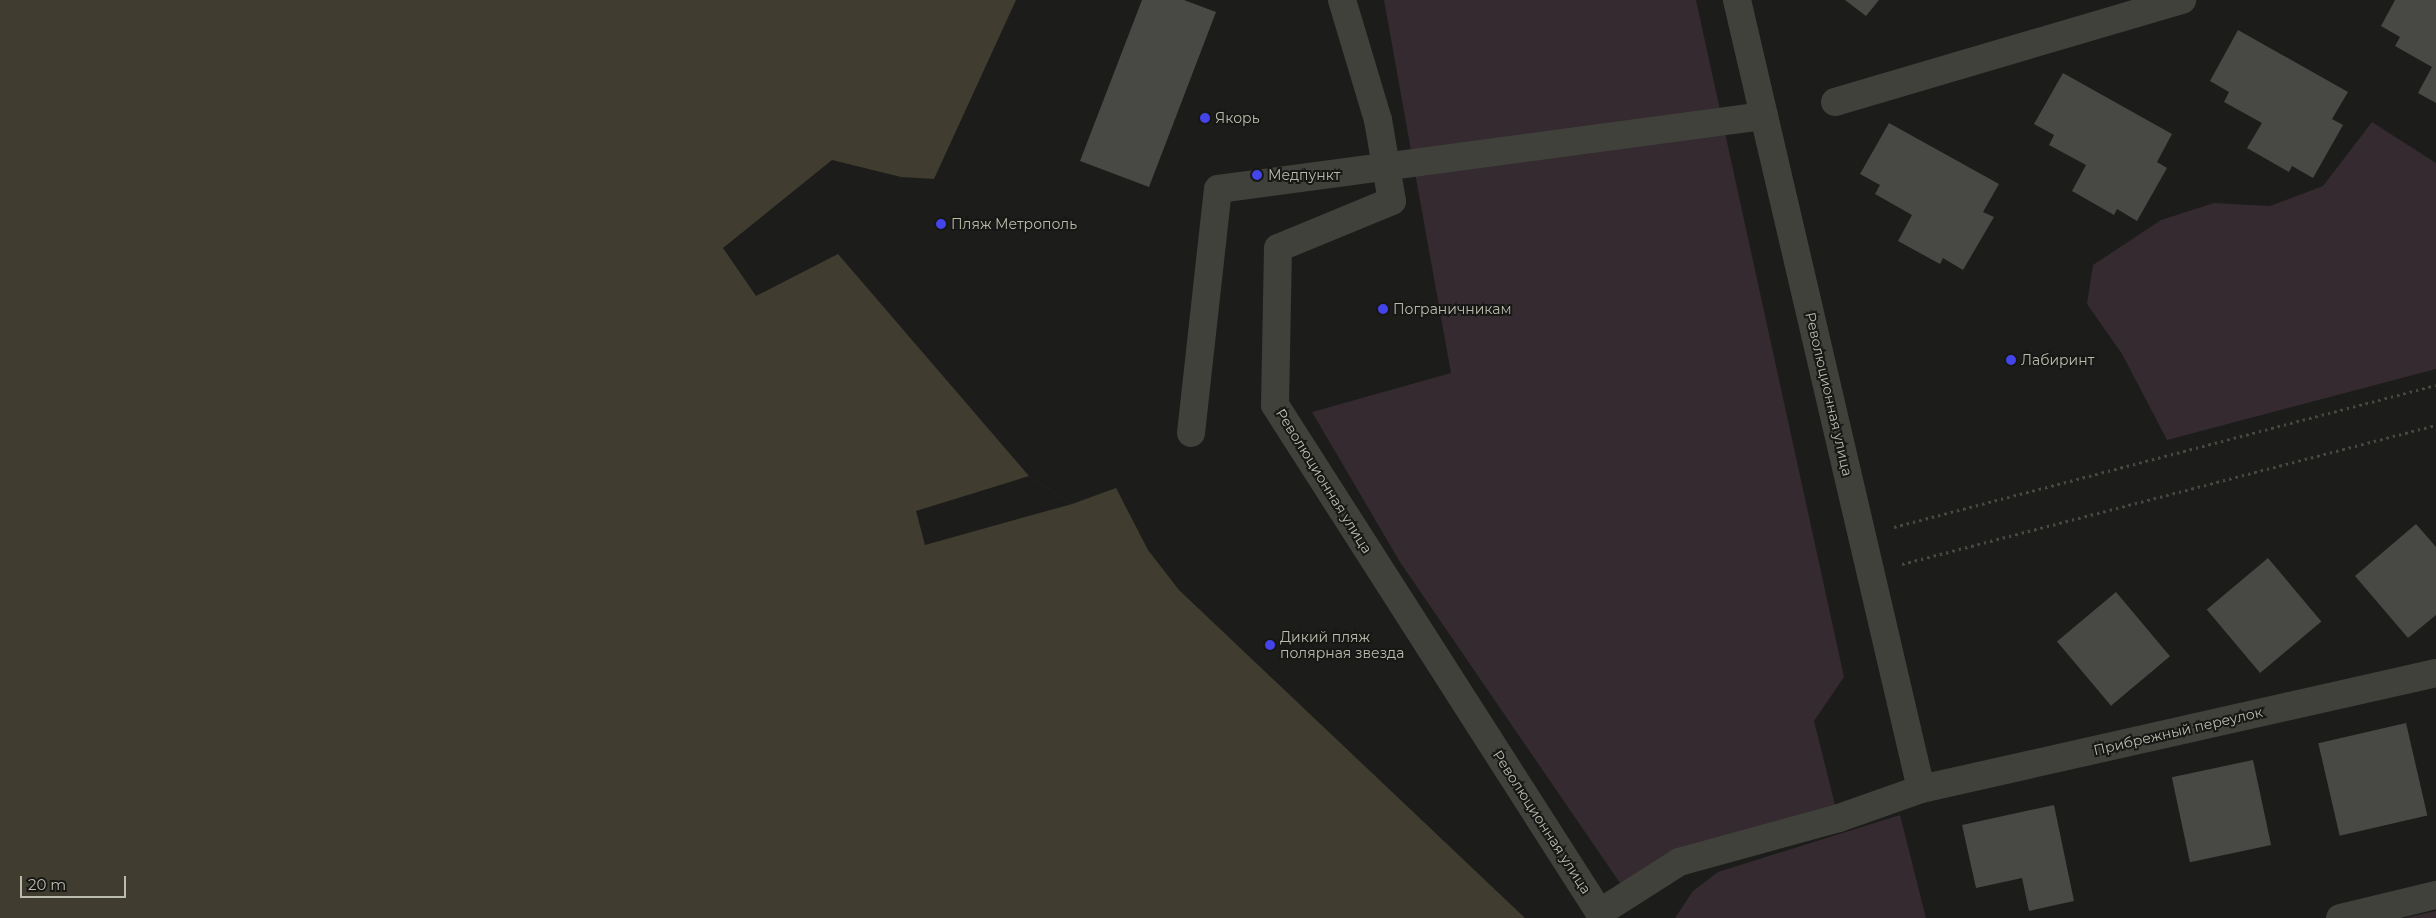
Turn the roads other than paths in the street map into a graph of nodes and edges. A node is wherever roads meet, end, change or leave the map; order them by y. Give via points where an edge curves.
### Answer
1 (1342, 0) edge
2 (1737, 0) edge
3 (2182, 0) edge
4 (1835, 102) dead end
5 (1764, 116) junction
6 (1386, 166) junction
7 (1191, 433) dead end
8 (2436, 673) edge
9 (1921, 789) junction
10 (2436, 895) edge
11 (1613, 912) edge
12 (2340, 918) edge

1 - 6 street, Революционная улица via 1378,120
2 - 5 street, Революционная улица
3 - 4 street
5 - 6 street
5 - 9 street, Революционная улица
6 - 7 street via 1218,189
6 - 11 street, Революционная улица via 1392,201 1278,248 1275,405
8 - 9 street, Прибрежный переулок
9 - 11 street, Прибрежный переулок via 1839,818 1678,862
10 - 12 street

